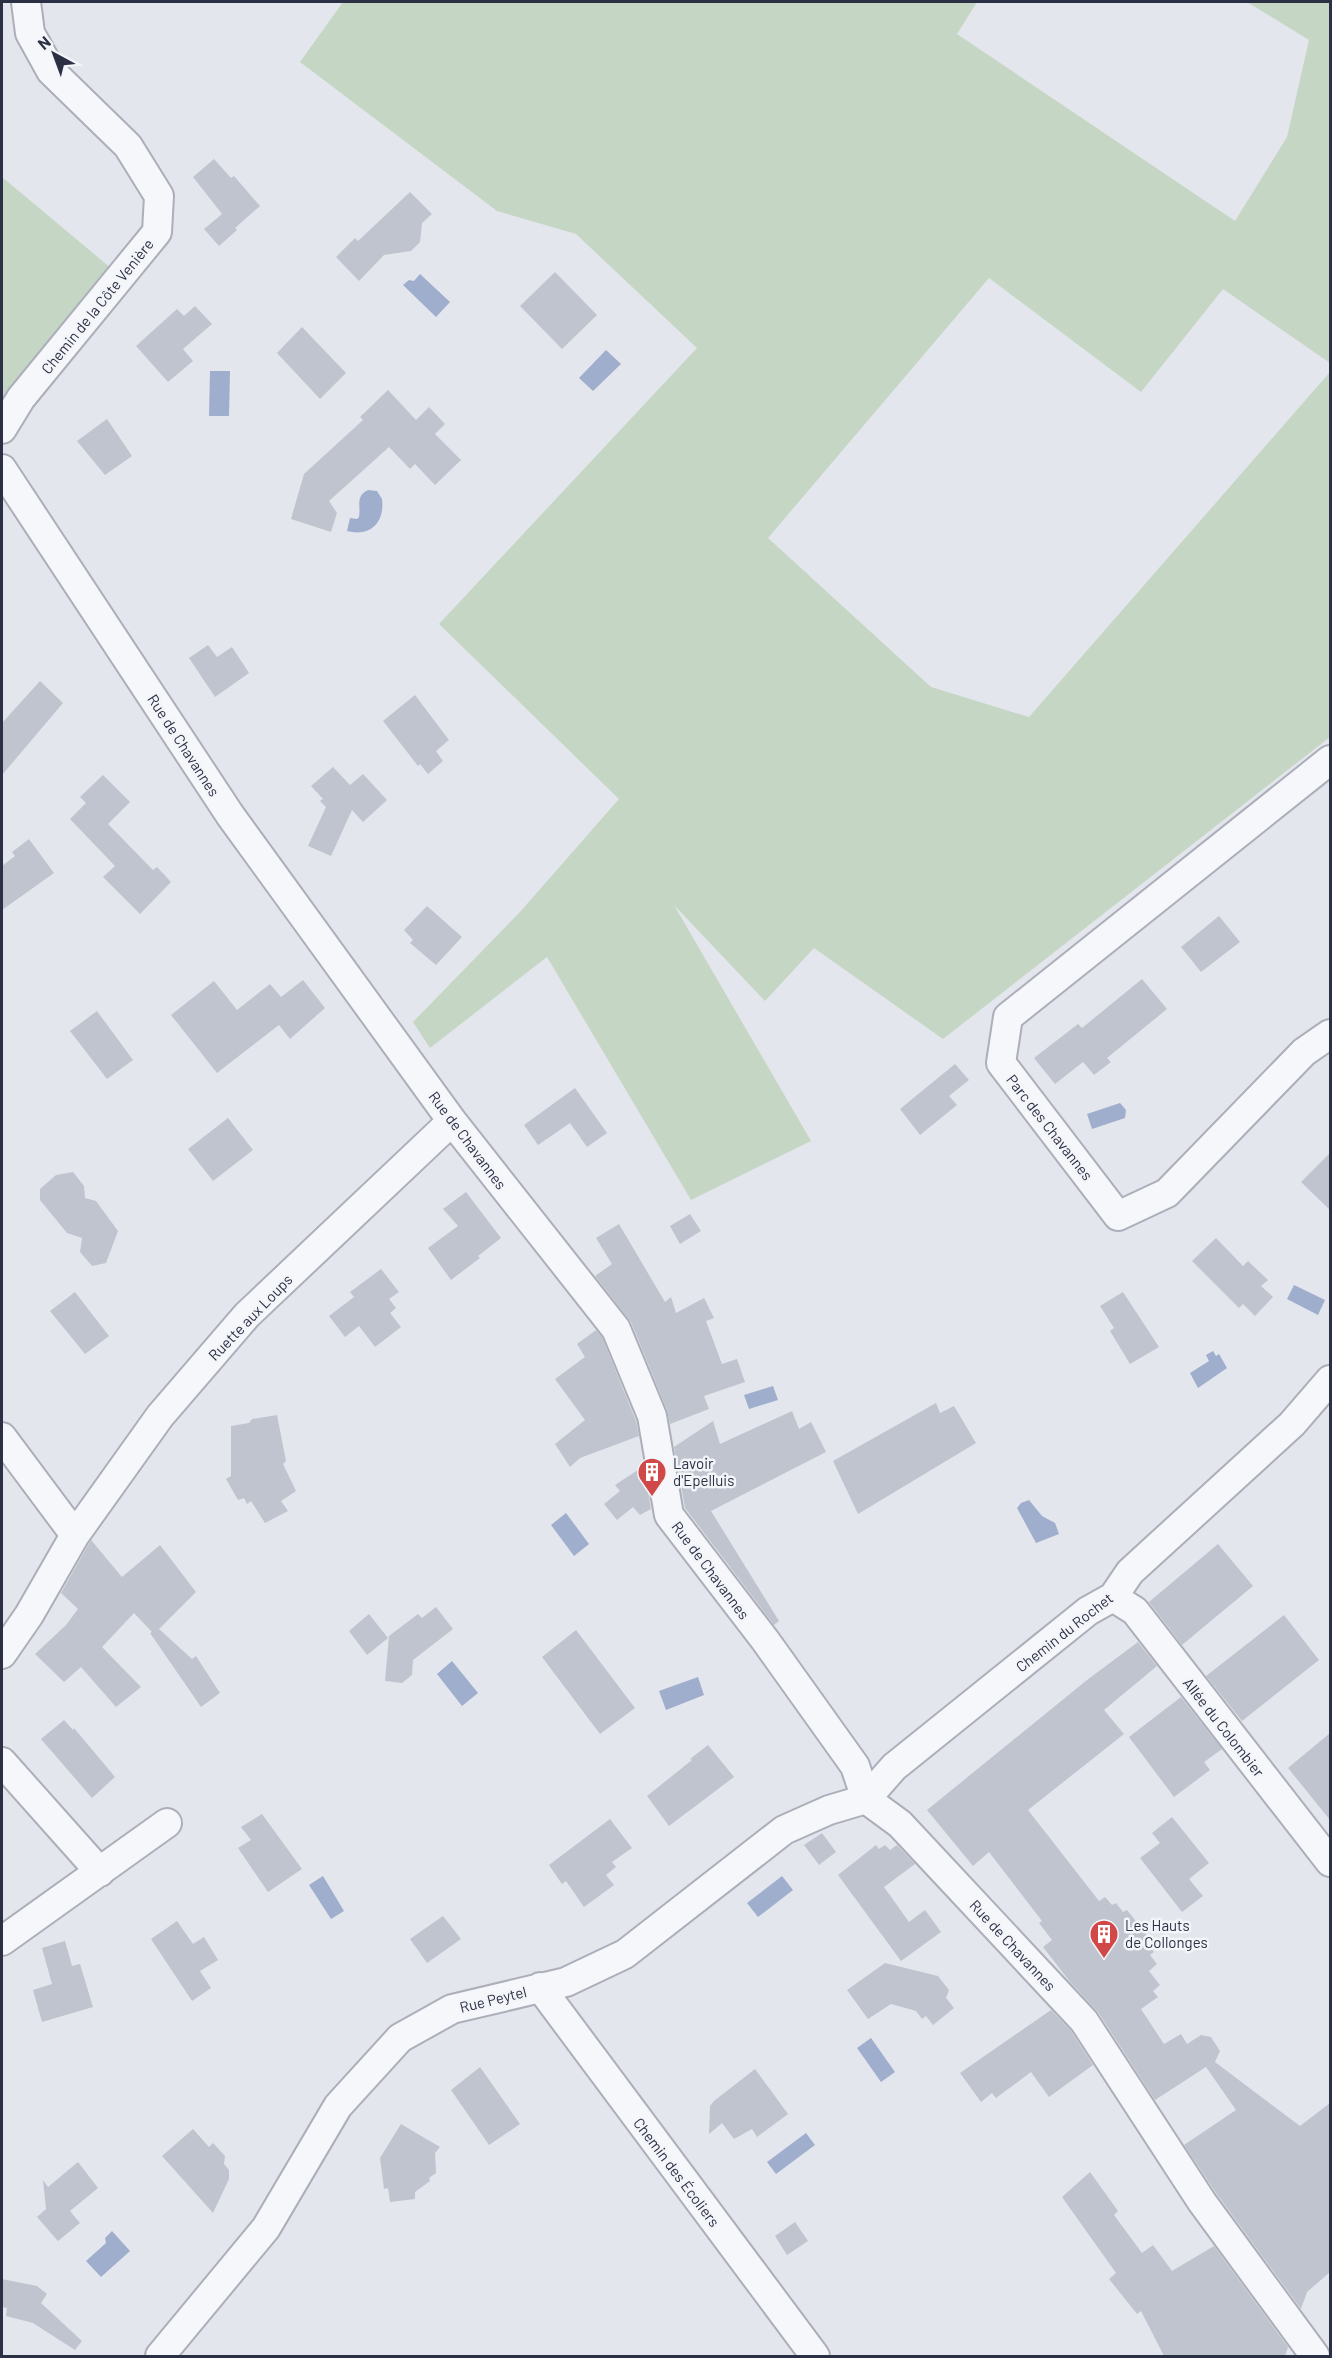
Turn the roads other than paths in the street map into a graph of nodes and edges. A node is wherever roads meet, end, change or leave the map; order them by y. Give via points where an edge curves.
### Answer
1 (26, 2) edge
2 (2, 429) edge
3 (2, 469) edge
4 (1330, 760) edge
5 (1330, 1034) edge
6 (452, 1121) junction
7 (1330, 1380) edge
8 (2, 1437) edge
9 (75, 1535) junction
10 (1113, 1597) junction
11 (2, 1654) edge
12 (2, 1762) edge
13 (866, 1799) junction
14 (167, 1823) dead end
15 (1330, 1862) edge
16 (100, 1872) junction
17 (2, 1941) edge
18 (540, 1987) junction
19 (160, 2356) edge
20 (815, 2356) edge
21 (1315, 2356) edge

1 - 2 street, Chemin de la Côte Venière via 30,33 51,71 128,146 159,196 157,232 21,398
3 - 6 street, Rue de Chavannes via 230,815
4 - 5 street, Parc des Chavannes via 1008,1017 1001,1063 1118,1216 1167,1193 1304,1052
6 - 9 street, Ruette aux Loups via 248,1315 160,1416
6 - 13 street, Rue de Chavannes via 616,1329 652,1416 669,1515 855,1766
7 - 10 street, Chemin du Rochet via 1292,1424 1130,1572
8 - 9 street
9 - 11 street, Ruette aux Loups
10 - 13 street, Chemin du Rochet via 1088,1611 894,1767
10 - 15 street, Allée du Colombier via 1135,1611
12 - 16 street
13 - 18 street, Rue Peytel via 784,1830 625,1954 566,1982
13 - 21 street, Rue de Chavannes via 900,1824 1084,2021 1202,2202
14 - 16 street
16 - 17 street
18 - 19 street, Rue Peytel via 452,2009 400,2038 338,2106 266,2228
18 - 20 street, Chemin des Écoliers

